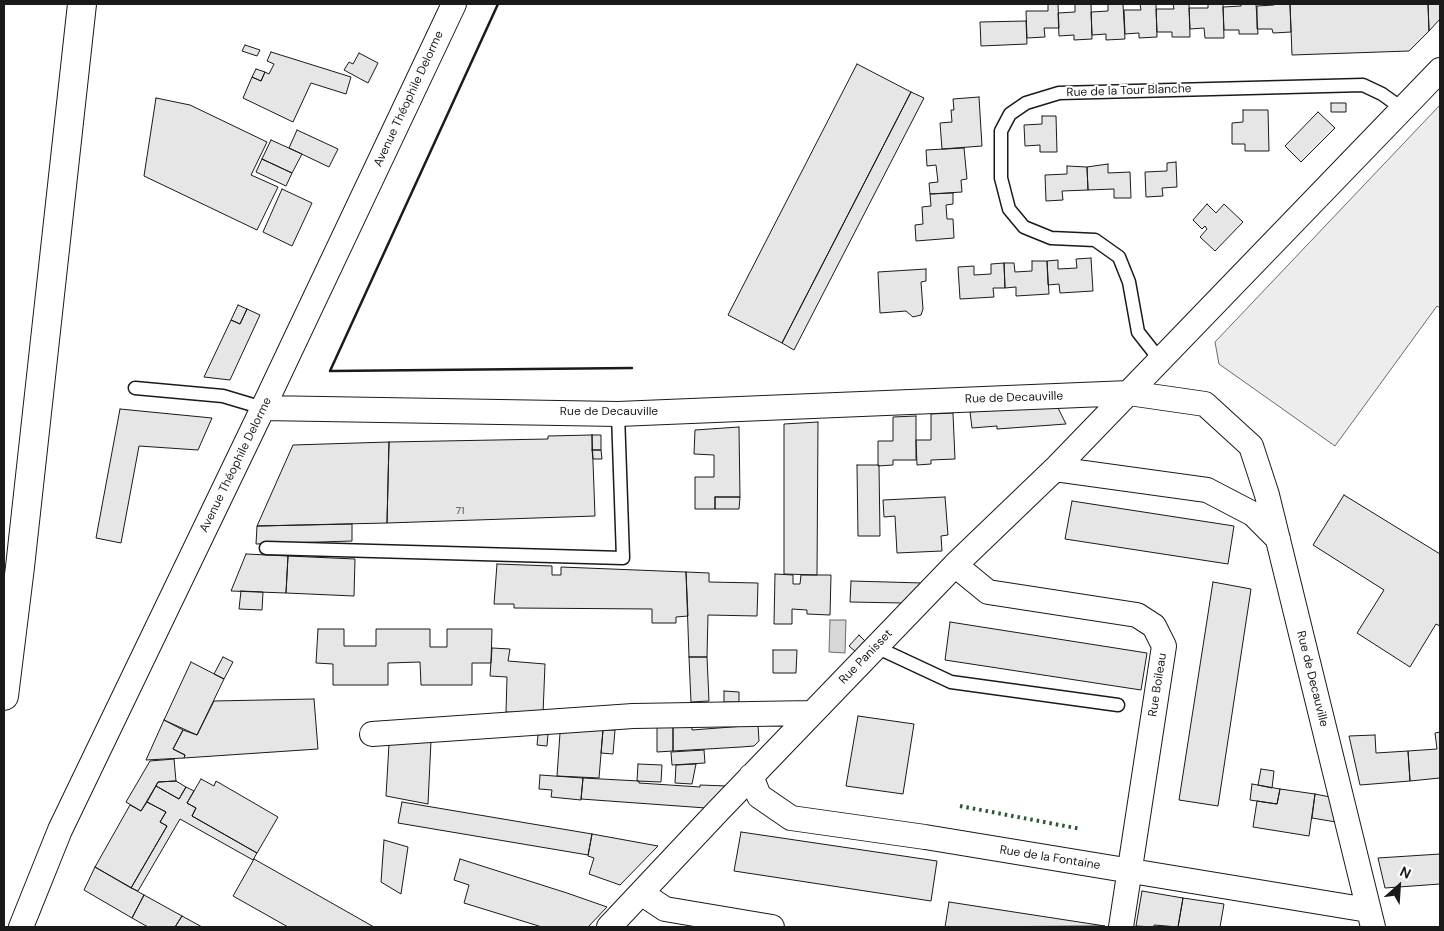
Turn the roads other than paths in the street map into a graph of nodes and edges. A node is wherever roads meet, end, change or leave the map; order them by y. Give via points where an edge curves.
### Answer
1 (82, 4) edge
2 (454, 4) edge
3 (1440, 70) edge
4 (1403, 109) junction
5 (1160, 360) junction
6 (135, 388) dead end
7 (1129, 393) junction
8 (263, 408) junction
9 (618, 414) junction
10 (1055, 469) junction
11 (1278, 539) junction
12 (266, 548) dead end
13 (955, 565) junction
14 (876, 647) junction
15 (4, 696) edge
16 (1118, 705) dead end
17 (812, 713) junction
18 (372, 734) dead end
19 (752, 776) junction
20 (1129, 871) junction
21 (641, 893) junction
22 (1370, 919) edge
23 (21, 927) edge
24 (610, 927) edge
25 (772, 927) edge
26 (1120, 927) edge

1 - 15 main road
2 - 8 street, Avenue Théophile Delorme
3 - 4 street, Rue Panisset
4 - 5 street, Rue Panisset
4 - 5 lane, Rue de la Tour Blanche via 1363,84 1058,93 1026,103 1010,114 1001,140 1001,178 1009,210 1024,227 1051,238 1095,240 1119,257 1129,282 1138,332
5 - 7 street, Rue Panisset
6 - 8 lane via 223,396
7 - 9 street, Rue de Decauville
7 - 10 street, Rue Panisset
7 - 11 street, Rue de Decauville via 1205,404 1251,446
8 - 9 street, Rue de Decauville
8 - 23 street, Avenue Théophile Delorme via 60,830
9 - 12 lane via 623,558
10 - 11 street via 1207,490 1253,514
10 - 13 street, Rue Panisset
11 - 22 street, Rue de Decauville
13 - 14 street, Rue Panisset
13 - 20 street, Rue Boileau via 988,592 1137,615 1154,626 1164,646
14 - 16 lane via 951,682
14 - 17 street, Rue Panisset
17 - 18 street via 633,716
17 - 19 street, Rue Panisset
19 - 20 street, Rue de la Fontaine via 759,796 791,818
19 - 21 street, Rue Panisset
20 - 22 street, Rue de la Fontaine
20 - 26 street, Rue Boileau
21 - 24 street, Rue Panisset
21 - 25 street via 665,909

